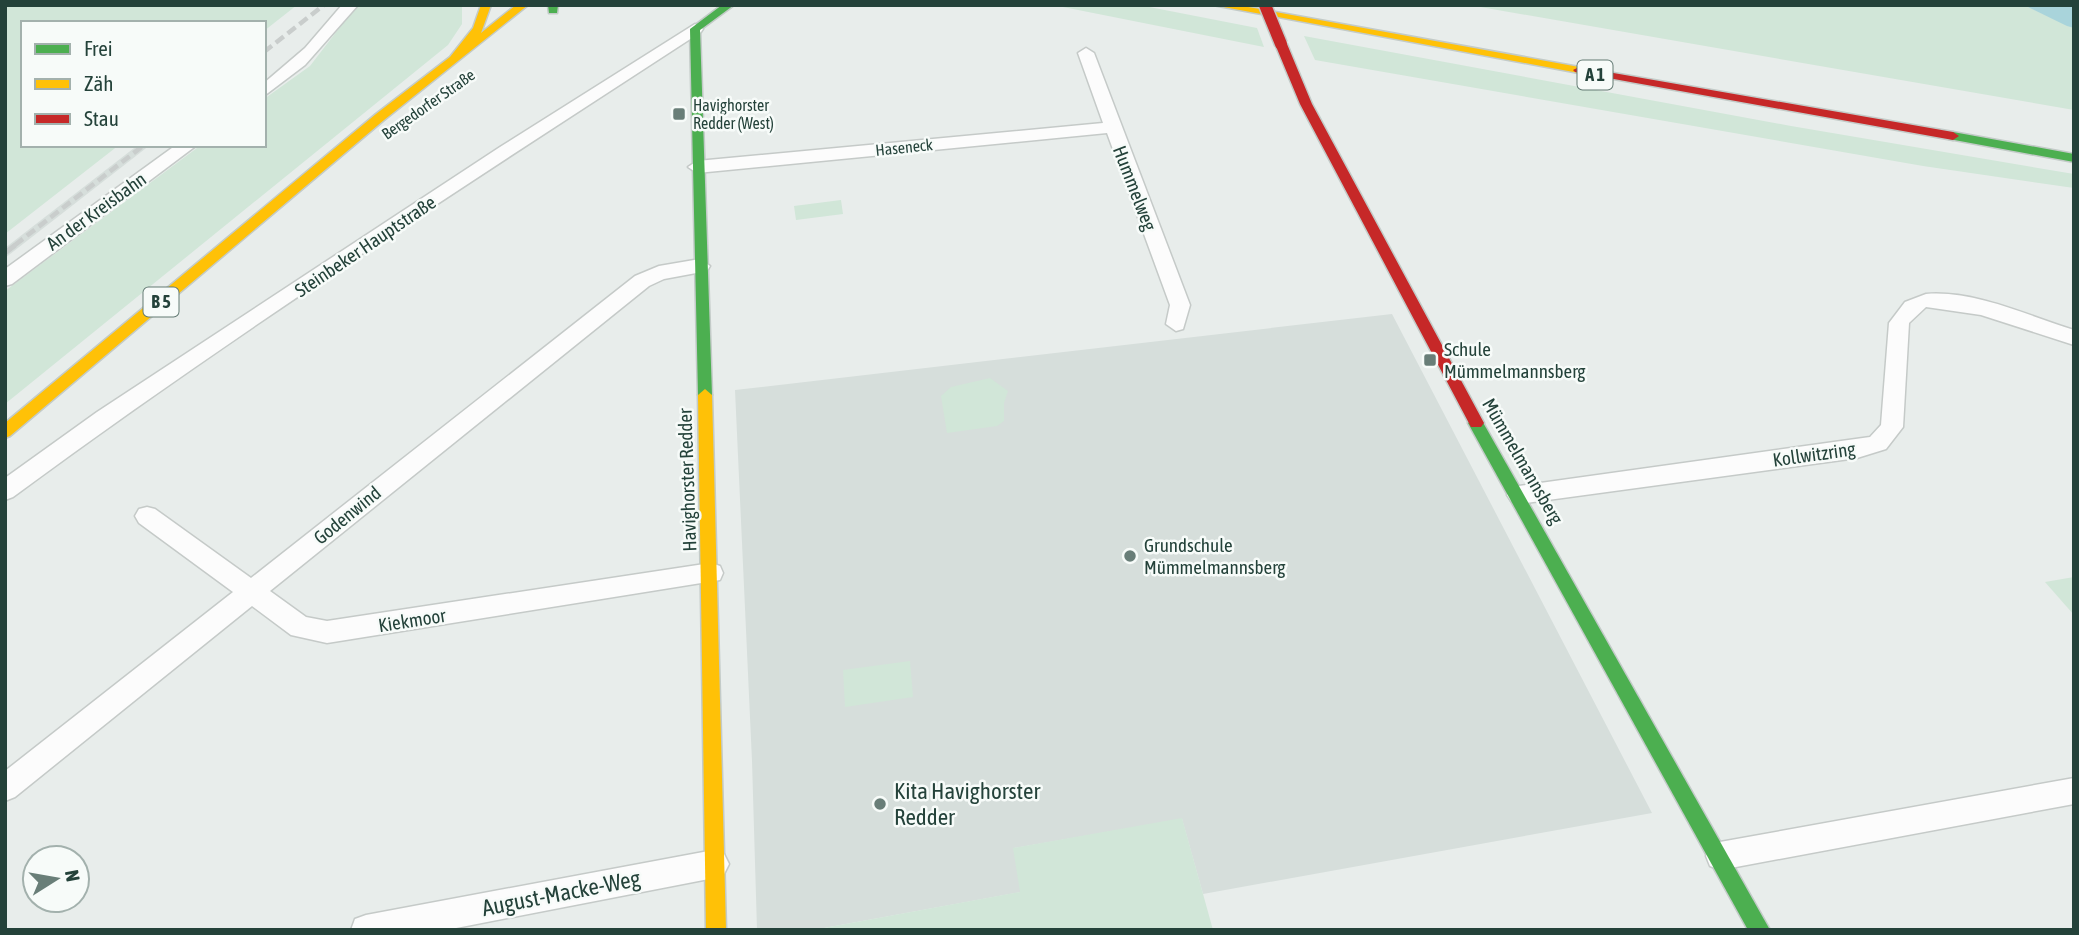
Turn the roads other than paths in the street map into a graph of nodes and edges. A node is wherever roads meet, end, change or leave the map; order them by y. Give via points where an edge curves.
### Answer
1 (350, 5) edge
2 (486, 5) edge
3 (523, 5) edge
4 (729, 5) edge
5 (1218, 5) edge
6 (1265, 5) edge
7 (1307, 5) edge
8 (695, 29) junction
9 (1086, 53) dead end
10 (454, 59) junction
11 (648, 59) junction
12 (696, 65) junction
13 (266, 90) edge
14 (1886, 107) dead end
15 (1112, 127) junction
16 (391, 130) dead end
17 (185, 147) edge
18 (2074, 158) edge
19 (697, 167) junction
20 (290, 195) junction
21 (700, 266) junction
22 (5, 279) edge
23 (1176, 324) dead end
24 (2074, 338) edge
25 (5, 432) edge
26 (5, 491) edge
27 (1519, 495) junction
28 (147, 516) dead end
29 (711, 573) junction
30 (249, 594) junction
31 (5, 789) edge
32 (2074, 791) edge
33 (1720, 856) junction
34 (714, 864) junction
35 (366, 930) edge
36 (716, 930) edge
37 (1760, 930) edge

1 - 13 street via 316,47
2 - 10 main road via 478,29
3 - 10 main road, Bergedorfer Straße / B 5
4 - 8 main road, Steinbeker Hauptstraße
5 - 18 main road, A 1
6 - 27 main road, Mümmelmannsberg, bridge via 1307,104
7 - 14 main road, A 1
8 - 11 street, Steinbeker Hauptstraße
8 - 12 main road, Havighorster Redder
9 - 15 street, Hummelweg
10 - 20 main road, Bergedorfer Straße / B 5
11 - 12 street via 680,59
11 - 26 street, Steinbeker Hauptstraße via 105,418
12 - 19 main road, Havighorster Redder
15 - 19 street, Haseneck
15 - 23 street, Hummelweg via 1180,305
16 - 20 main road, Bergedorfer Straße / B 5
17 - 22 street, An der Kreisbahn
19 - 21 main road, Havighorster Redder
20 - 25 main road, Bergedorfer Straße / B 5
21 - 29 main road, Havighorster Redder
21 - 30 street, Godenwind via 642,281
24 - 27 street, Kollwitzring via 1954,303 1920,302 1906,309 1899,323 1892,427 1878,443
27 - 33 main road, Mümmelmannsberg
28 - 30 street, Kiekmoor
29 - 30 street, Kiekmoor via 327,632 300,627
29 - 34 main road, Havighorster Redder
30 - 31 street, Godenwind
32 - 33 street
33 - 37 main road, Mümmelmannsberg
34 - 35 street, August-Macke-Weg
34 - 36 main road, Havighorster Redder

